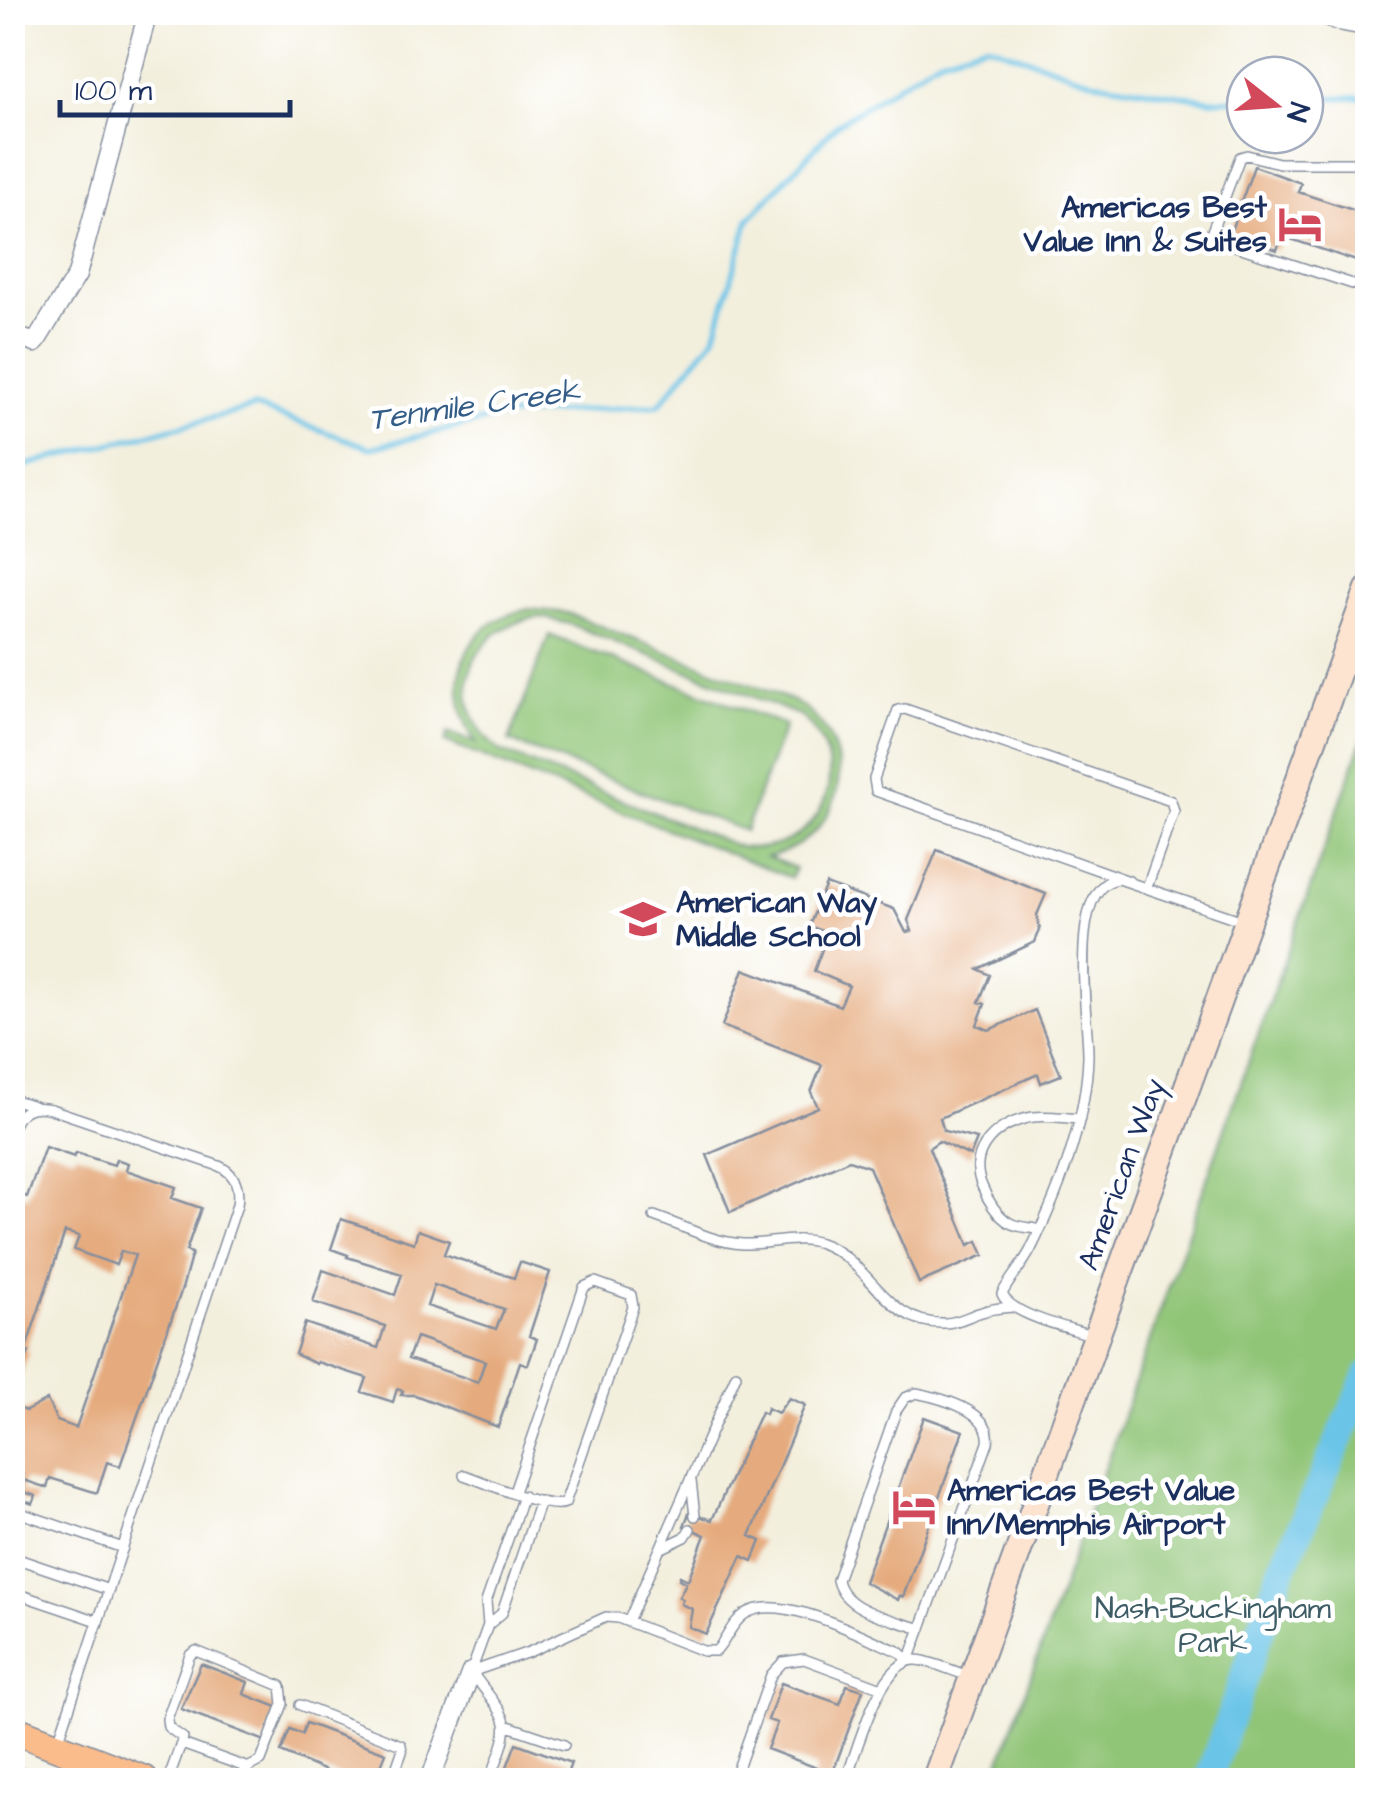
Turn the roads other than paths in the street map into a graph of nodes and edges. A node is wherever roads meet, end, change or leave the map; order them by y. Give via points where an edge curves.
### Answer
1 (148, 12) edge
2 (693, 12) edge
3 (719, 12) edge
4 (1303, 12) edge
5 (1368, 31) edge
6 (1368, 163) edge
7 (1368, 289) edge
8 (12, 335) edge
9 (1368, 590) edge
10 (1130, 881) junction
11 (1147, 887) junction
12 (1247, 922) junction
13 (12, 1099) edge
14 (36, 1106) junction
15 (1080, 1119) junction
16 (12, 1130) edge
17 (654, 1216) dead end
18 (1040, 1230) junction
19 (1013, 1307) junction
20 (1096, 1336) junction
21 (736, 1374) dead end
22 (464, 1475) dead end
23 (691, 1478) junction
24 (518, 1494) junction
25 (540, 1501) junction
26 (12, 1510) edge
27 (696, 1516) dead end
28 (690, 1529) dead end
29 (123, 1548) junction
30 (660, 1548) junction
31 (12, 1557) edge
32 (501, 1559) junction
33 (518, 1564) junction
34 (109, 1590) junction
35 (12, 1592) edge
36 (98, 1622) junction
37 (628, 1622) junction
38 (488, 1625) junction
39 (921, 1629) junction
40 (909, 1661) junction
41 (471, 1672) junction
42 (973, 1677) junction
43 (882, 1688) junction
44 (300, 1705) dead end
45 (508, 1726) junction
46 (12, 1729) edge
47 (182, 1744) junction
48 (564, 1745) dead end
49 (68, 1761) edge
50 (248, 1768) junction
51 (130, 1778) edge
52 (168, 1780) edge
53 (239, 1780) edge
54 (392, 1780) edge
55 (430, 1780) edge
56 (490, 1780) edge
57 (734, 1780) edge
58 (846, 1780) edge
59 (935, 1780) edge

1 - 8 street via 77,275 34,343
2 - 3 lane
4 - 5 lane
6 - 7 lane via 1240,157 1212,231 1218,240
9 - 12 main road, American Way
10 - 11 lane
10 - 11 lane via 876,790 898,710 1170,800 1174,810
10 - 15 lane via 1101,886 1086,928 1088,1055
11 - 12 lane
12 - 20 main road, American Way
13 - 14 lane
14 - 16 lane via 20,1113
14 - 29 lane via 219,1166 232,1174 238,1191
15 - 18 lane
15 - 18 lane via 1021,1120 982,1148 978,1174 991,1202 1010,1224
17 - 19 lane via 729,1242 820,1243 852,1259 888,1303 923,1321 958,1322
18 - 19 lane via 1003,1290
19 - 20 lane
20 - 42 main road, American Way
21 - 23 lane
22 - 24 lane
23 - 27 lane
23 - 30 lane
24 - 25 lane
24 - 25 lane via 584,1288 595,1282 628,1294 633,1307 569,1496 558,1506
24 - 32 lane
25 - 33 lane
26 - 29 lane
28 - 30 lane
29 - 34 lane
30 - 37 lane
31 - 34 lane
32 - 33 lane
32 - 38 lane via 485,1606
33 - 38 lane via 500,1616
34 - 36 lane
35 - 36 lane
36 - 49 lane
37 - 40 lane via 710,1652 748,1612 788,1608
37 - 41 lane via 606,1617
38 - 41 lane
39 - 39 lane via 989,1438 974,1414 910,1394 896,1411 838,1576 848,1600
39 - 40 lane
40 - 42 lane
40 - 43 lane
41 - 45 lane
41 - 55 street
42 - 59 main road, American Way
43 - 57 lane via 804,1659 783,1662 772,1675
43 - 58 lane
44 - 54 lane via 399,1744
45 - 48 lane
45 - 56 lane
46 - 49 main road
47 - 50 lane
47 - 50 lane via 182,1735 166,1721 196,1651 280,1684 282,1706 261,1761
47 - 52 lane
49 - 51 main road
50 - 53 lane

